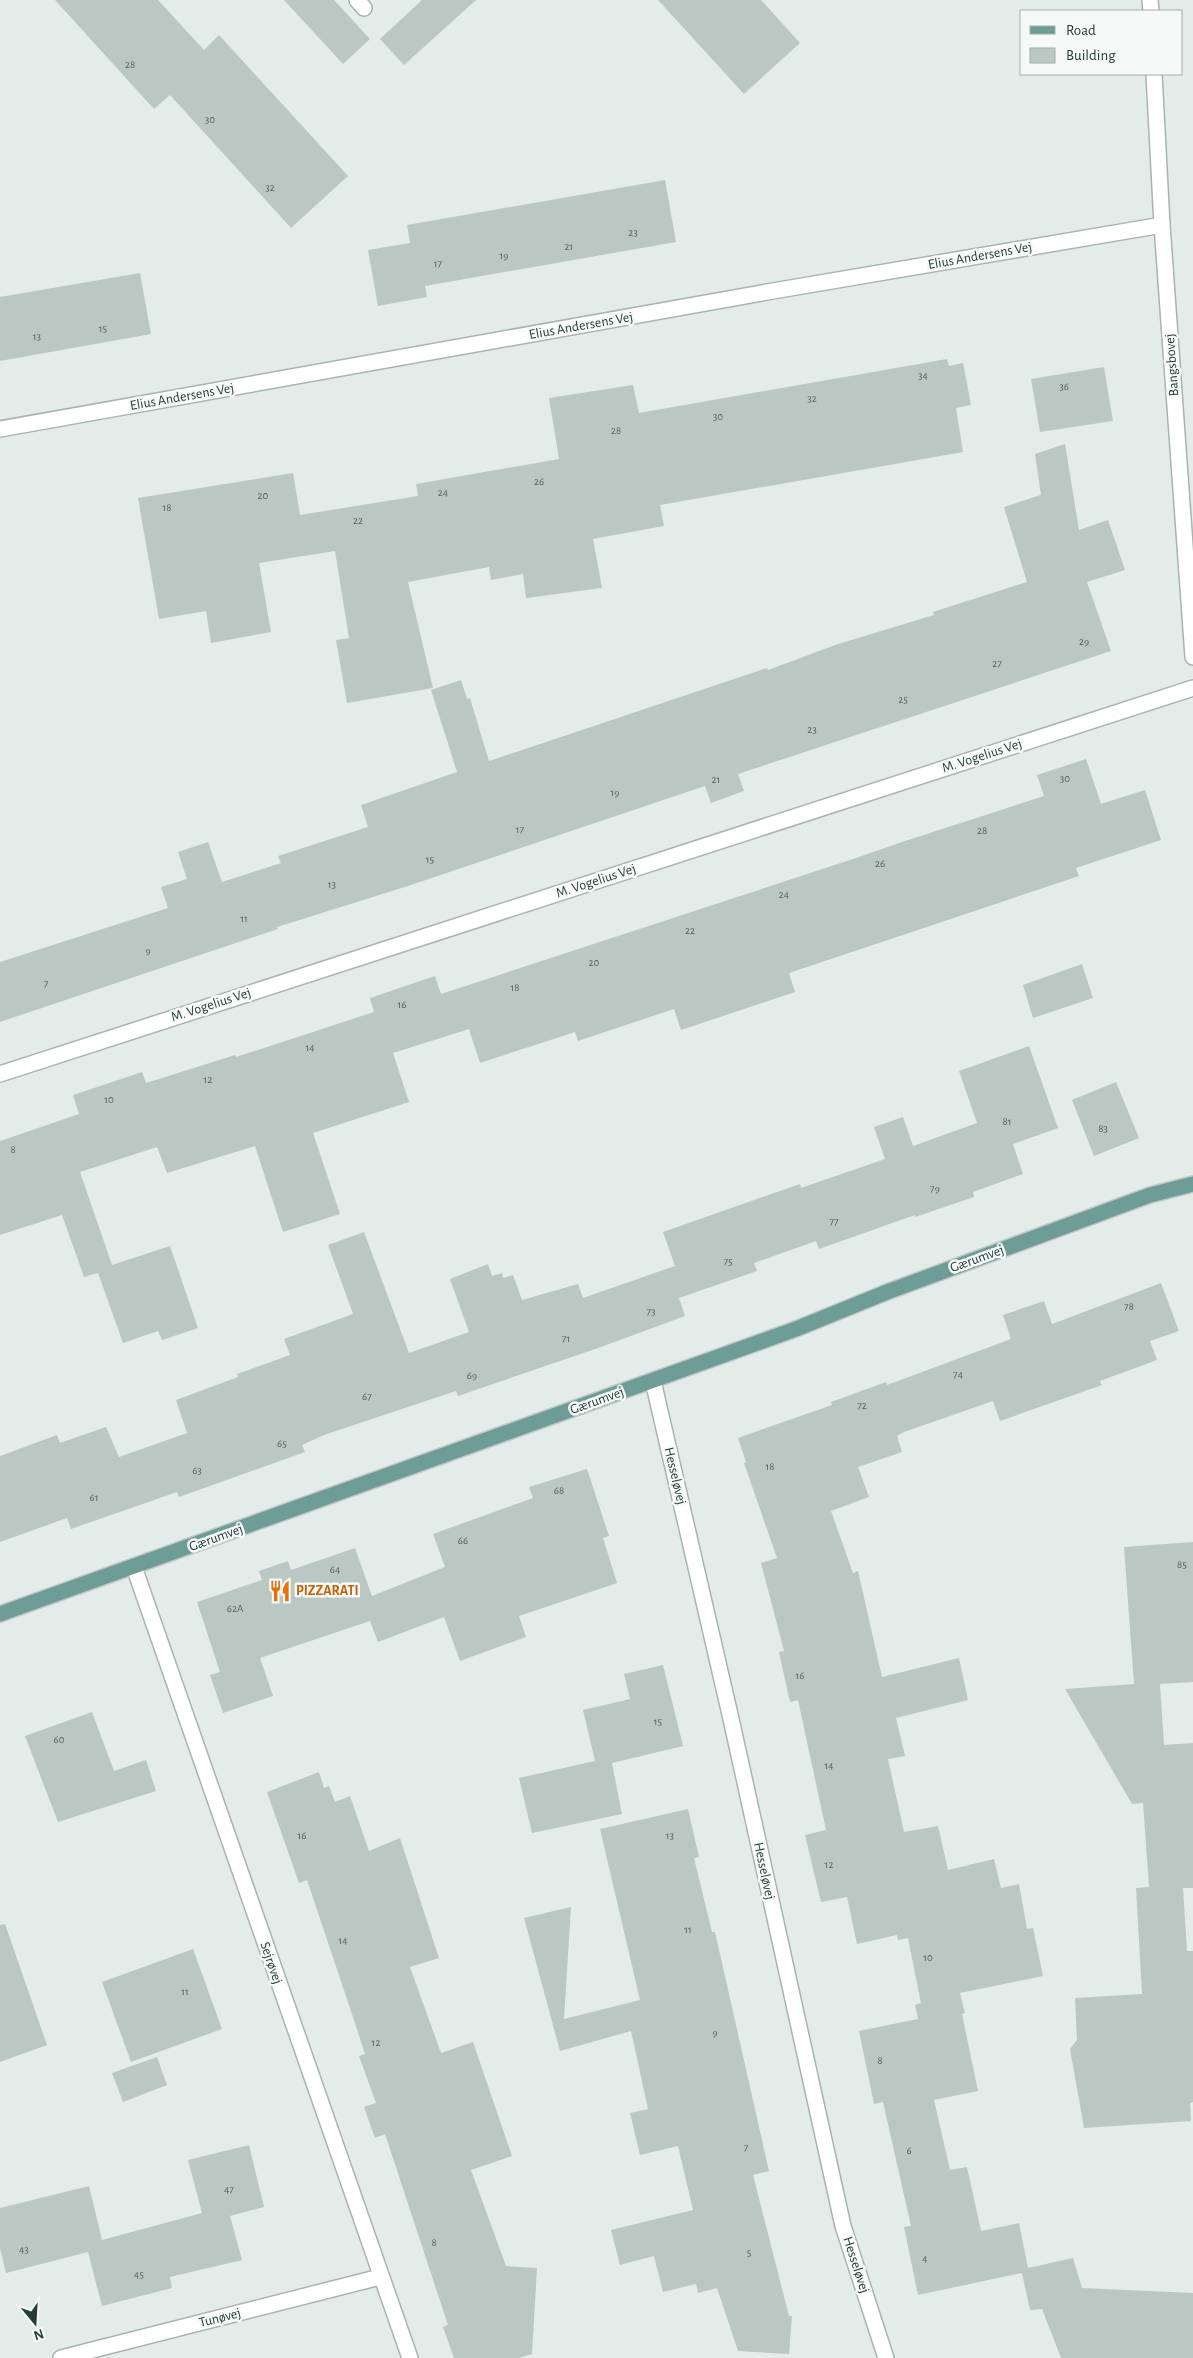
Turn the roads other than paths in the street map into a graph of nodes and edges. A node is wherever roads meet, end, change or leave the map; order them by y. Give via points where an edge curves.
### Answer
1 (1154, 75) edge
2 (1162, 225) junction
3 (0, 429) edge
4 (1193, 657) edge
5 (1193, 688) edge
6 (0, 1074) edge
7 (1193, 1184) edge
8 (653, 1381) junction
9 (134, 1567) junction
10 (0, 1614) edge
11 (380, 2277) junction
12 (61, 2358) edge
13 (410, 2358) edge
14 (886, 2358) edge

1 - 2 street, Bangsbovej
2 - 3 street, Elius Andersens Vej
2 - 4 street, Bangsbovej
5 - 6 street, M. Vogelius Vej
7 - 8 main road, Gærumvej via 1150,1195
8 - 9 main road, Gærumvej
8 - 14 street, Hesseløvej via 843,2226
9 - 10 main road, Gærumvej
9 - 11 street, Sejrøvej
11 - 12 street, Tunøvej
11 - 13 street, Sejrøvej

